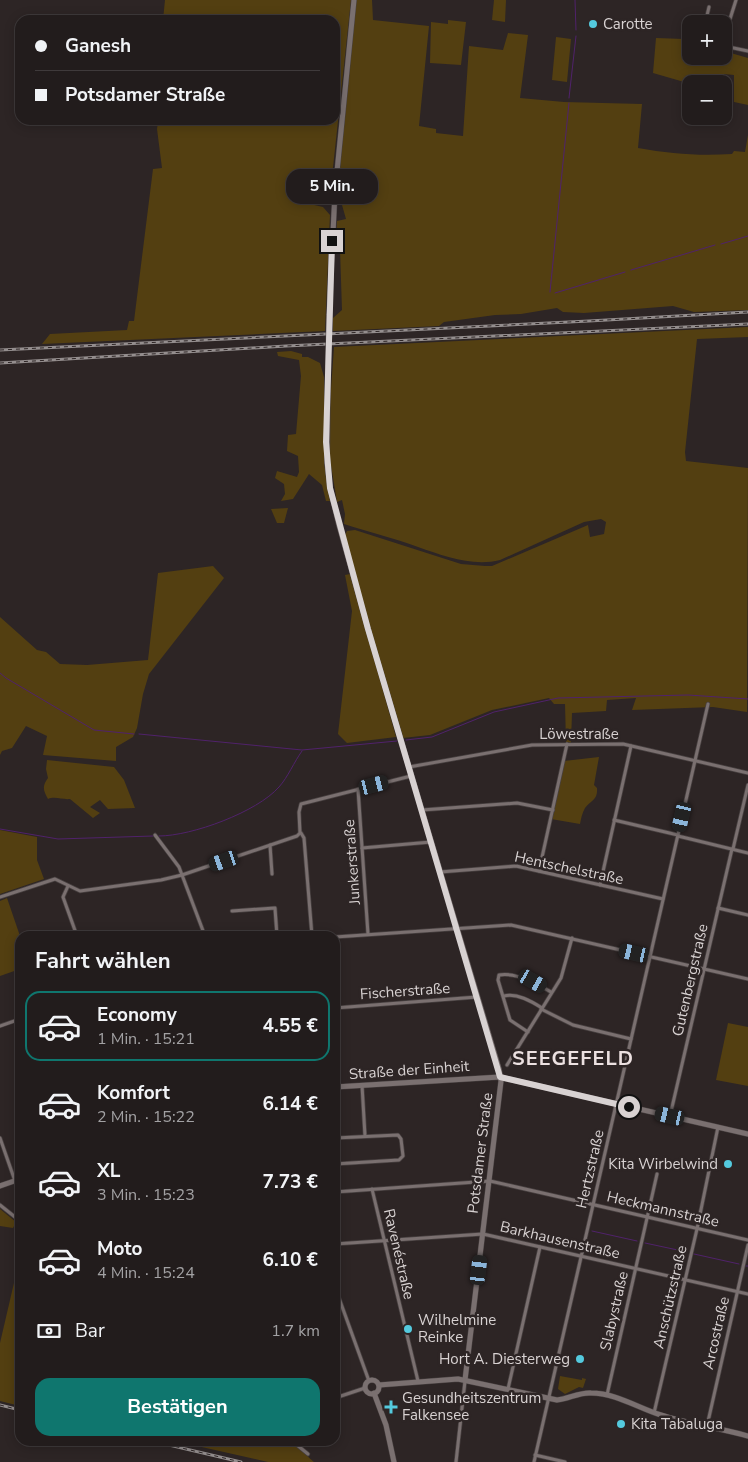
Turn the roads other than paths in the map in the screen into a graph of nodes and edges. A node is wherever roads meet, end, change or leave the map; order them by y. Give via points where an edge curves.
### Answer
1 (354, 0) edge
2 (736, 0) edge
3 (709, 7) dead end
4 (707, 15) edge
5 (730, 15) edge
6 (732, 48) edge
7 (748, 51) edge
8 (708, 704) dead end
9 (567, 744) junction
10 (631, 746) junction
11 (695, 760) junction
12 (409, 768) junction
13 (748, 773) edge
14 (412, 776) junction
15 (748, 785) edge
16 (358, 789) junction
17 (422, 810) junction
18 (553, 810) junction
19 (614, 820) junction
20 (300, 833) junction
21 (154, 835) dead end
22 (678, 836) junction
23 (431, 842) junction
24 (270, 845) junction
25 (362, 848) junction
26 (733, 849) junction
27 (748, 853) edge
28 (539, 871) junction
29 (440, 872) junction
30 (272, 874) dead end
31 (182, 876) junction
32 (600, 885) junction
33 (68, 886) junction
34 (0, 897) edge
35 (663, 899) junction
36 (718, 908) junction
37 (232, 911) dead end
38 (748, 915) edge
39 (457, 928) junction
40 (75, 931) edge
41 (203, 931) edge
42 (277, 931) edge
43 (312, 931) edge
44 (368, 934) junction
45 (340, 937) edge
46 (572, 938) junction
47 (650, 957) junction
48 (704, 969) junction
49 (748, 979) edge
50 (551, 992) junction
51 (504, 996) junction
52 (477, 997) junction
53 (340, 1008) edge
54 (542, 1008) junction
55 (15, 1021) edge
56 (0, 1026) edge
57 (528, 1032) junction
58 (631, 1039) junction
59 (507, 1065) dead end
60 (500, 1077) junction
61 (362, 1085) junction
62 (340, 1087) edge
63 (616, 1104) junction
64 (670, 1116) junction
65 (718, 1127) junction
66 (748, 1134) edge
67 (366, 1136) junction
68 (0, 1138) edge
69 (340, 1138) edge
70 (340, 1164) edge
71 (15, 1173) edge
72 (657, 1174) dead end
73 (15, 1181) edge
74 (490, 1181) junction
75 (0, 1186) edge
76 (372, 1190) junction
77 (340, 1192) edge
78 (594, 1204) junction
79 (0, 1205) edge
80 (15, 1217) edge
81 (647, 1217) junction
82 (697, 1229) junction
83 (483, 1234) junction
84 (748, 1240) edge
85 (384, 1241) junction
86 (340, 1244) edge
87 (748, 1245) edge
88 (540, 1247) junction
89 (582, 1256) junction
90 (636, 1268) junction
91 (685, 1280) junction
92 (737, 1292) junction
93 (748, 1294) edge
94 (340, 1301) edge
95 (369, 1380) junction
96 (465, 1380) junction
97 (418, 1381) junction
98 (379, 1385) junction
99 (366, 1388) junction
100 (508, 1389) junction
101 (374, 1393) junction
102 (606, 1395) junction
103 (340, 1396) edge
104 (548, 1399) junction
105 (654, 1413) junction
106 (707, 1426) junction
107 (746, 1434) edge
108 (298, 1446) edge
109 (308, 1454) dead end
110 (536, 1456) junction
111 (394, 1462) edge
112 (456, 1462) edge
113 (534, 1462) edge
114 (565, 1462) edge

1 - 12 street, Potsdamer Straße, bridge via 334,192 327,463 330,488
2 - 5 street
3 - 4 street
6 - 7 street
8 - 11 street, Hertzstraße
9 - 10 street, Löwestraße
9 - 12 street, Löwestraße via 518,747
9 - 18 street
10 - 11 street, Löwestraße
10 - 19 street
11 - 13 street, Löwestraße
11 - 22 street, Hertzstraße
12 - 14 street, Potsdamer Straße
14 - 16 street
14 - 17 street, Potsdamer Straße
15 - 26 street, Gutenbergstraße
16 - 20 street via 301,804
16 - 25 street, Junkerstraße
17 - 18 street via 517,803
17 - 23 street, Potsdamer Straße
18 - 28 street
19 - 22 street
19 - 32 street
20 - 24 street
20 - 43 street via 304,838
21 - 31 street via 175,861
22 - 26 street
22 - 35 street, Hertzstraße
23 - 25 street
23 - 29 street, Potsdamer Straße
24 - 30 street
24 - 31 street
25 - 44 street, Junkerstraße
26 - 27 street
26 - 36 street, Gutenbergstraße
28 - 29 street, Hentschelstraße via 510,866
28 - 32 street, Hentschelstraße
29 - 39 street, Potsdamer Straße
31 - 33 street via 80,890
31 - 41 street
32 - 35 street, Hentschelstraße
33 - 34 street via 55,879
33 - 40 street via 63,897
35 - 47 street, Hertzstraße
36 - 38 street
36 - 48 street, Gutenbergstraße
37 - 42 street via 275,908
39 - 44 street
39 - 46 street via 511,925
39 - 52 street, Potsdamer Straße
44 - 45 street
46 - 47 street
46 - 50 street via 564,971
47 - 48 street
47 - 58 street, Hertzstraße
48 - 49 street
48 - 64 street, Gutenbergstraße
50 - 51 street via 533,981 504,974 498,977
50 - 54 street
51 - 54 street via 526,999
51 - 57 street via 510,1020
52 - 53 street, Fischerstraße
52 - 60 street, Potsdamer Straße
54 - 57 street
54 - 58 street via 573,1025
55 - 56 street
57 - 59 street
58 - 63 street, Hertzstraße
60 - 61 street, Straße der Einheit
60 - 63 street, Straße der Einheit
60 - 74 street, Potsdamer Straße
61 - 62 street, Straße der Einheit
61 - 67 street
63 - 64 street, Straße der Einheit
63 - 78 street, Hertzstraße
64 - 65 street, Straße der Einheit
65 - 66 street, Straße der Einheit
65 - 82 street, Anschützstraße
67 - 69 street
67 - 70 street via 398,1134 403,1156 401,1159
68 - 71 street
72 - 81 street, Slabystraße
73 - 75 street
74 - 76 street, Heckmannstraße
74 - 78 street, Heckmannstraße
74 - 83 street, Potsdamer Straße
76 - 77 street, Heckmannstraße
76 - 85 street, Ravenéstraße
78 - 81 street, Heckmannstraße
78 - 89 street, Hertzstraße
79 - 80 street
81 - 82 street, Heckmannstraße
81 - 90 street, Slabystraße
82 - 84 street, Heckmannstraße
82 - 91 street, Anschützstraße
83 - 85 street, Barkhausenstraße
83 - 88 street, Barkhausenstraße
83 - 96 street, Potsdamer Straße
85 - 86 street, Barkhausenstraße
85 - 97 street, Ravenéstraße
87 - 92 street, Arcostraße
88 - 89 street, Barkhausenstraße
88 - 100 street
89 - 90 street, Barkhausenstraße
89 - 104 street, Hertzstraße
90 - 91 street, Barkhausenstraße
90 - 102 street, Slabystraße
91 - 92 street, Barkhausenstraße
91 - 105 street, Anschützstraße
92 - 93 street, Barkhausenstraße
92 - 106 street, Arcostraße
94 - 95 street
95 - 98 street
95 - 99 street
96 - 97 street
96 - 100 street
96 - 112 street, Potsdamer Straße
97 - 98 street
98 - 101 street
99 - 101 street
99 - 103 street
100 - 104 street
101 - 111 street via 386,1425
102 - 104 street via 590,1392 564,1400
102 - 105 street
104 - 110 street, Hertzstraße
105 - 106 street
106 - 107 street
108 - 109 street
110 - 113 street, Hertzstraße
110 - 114 street

